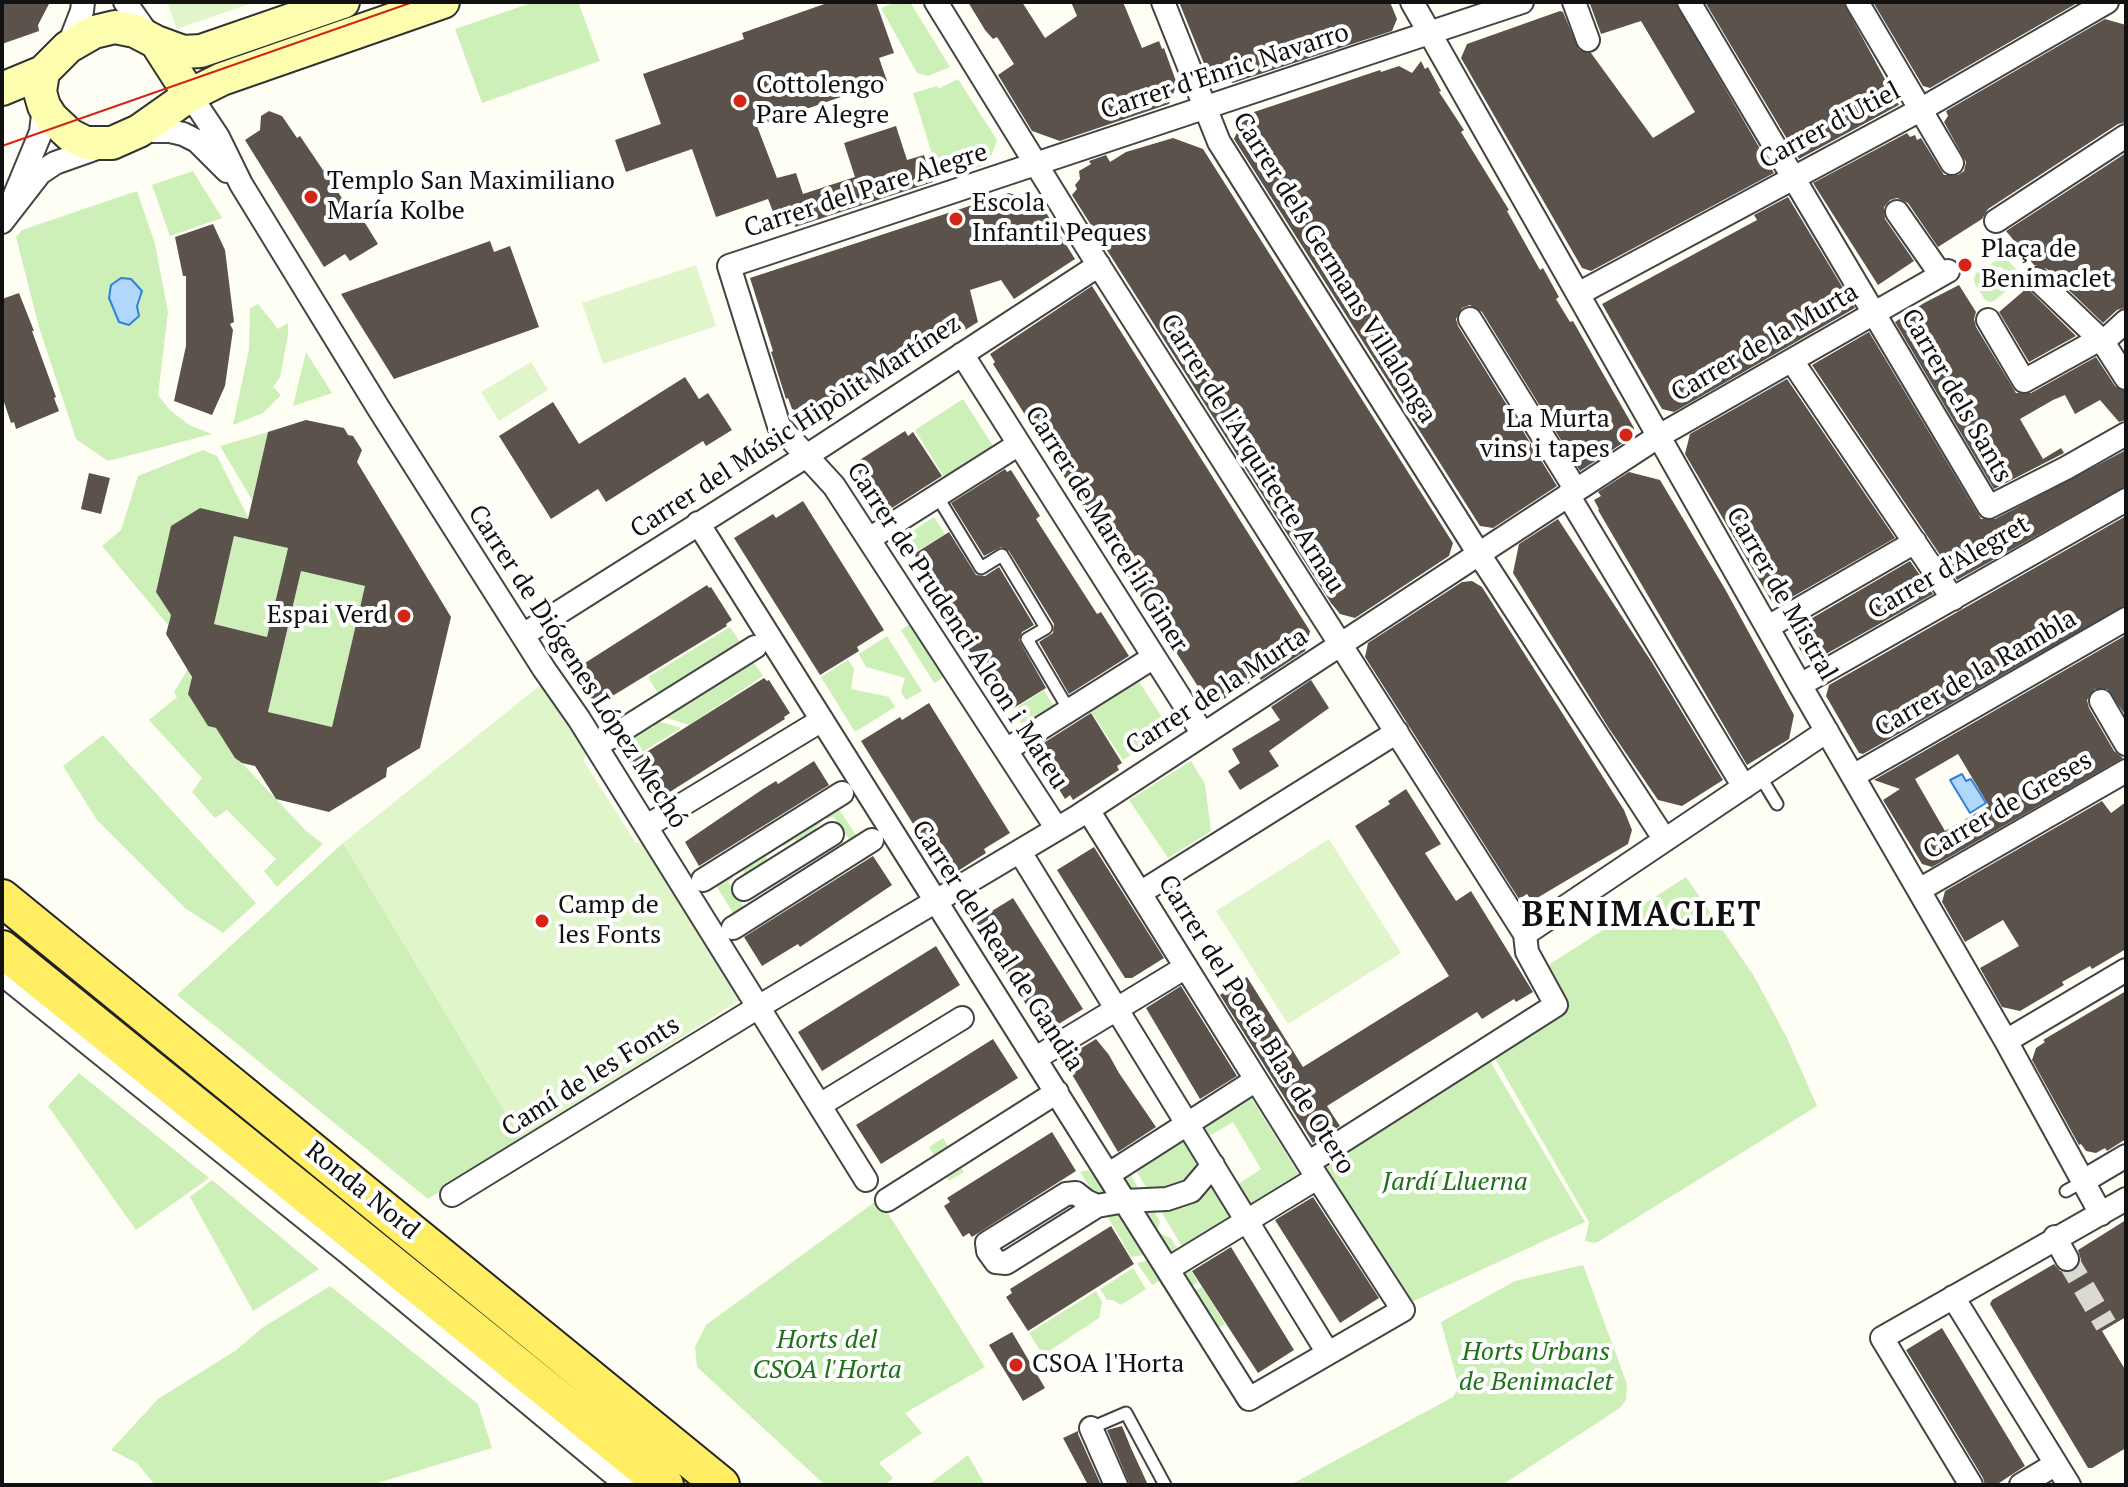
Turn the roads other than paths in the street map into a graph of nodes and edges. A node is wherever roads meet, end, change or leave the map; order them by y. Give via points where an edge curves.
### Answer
1 (83, 2) edge
2 (125, 2) edge
3 (343, 2) edge
4 (443, 2) edge
5 (936, 2) edge
6 (1163, 2) edge
7 (1412, 2) edge
8 (1522, 2) edge
9 (1574, 2) edge
10 (1689, 2) edge
11 (1857, 2) edge
12 (2107, 2) edge
13 (1430, 33) junction
14 (1588, 40) dead end
15 (156, 42) junction
16 (68, 47) junction
17 (43, 72) junction
18 (2, 89) edge
19 (190, 95) junction
20 (44, 106) junction
21 (1204, 107) junction
22 (1920, 110) junction
23 (2126, 136) edge
24 (126, 137) junction
25 (1952, 163) dead end
26 (1037, 164) junction
27 (1793, 178) junction
28 (241, 184) junction
29 (1897, 212) dead end
30 (4, 219) edge
31 (1996, 221) dead end
32 (1099, 265) junction
33 (2037, 279) dead end
34 (1578, 294) junction
35 (1875, 313) junction
36 (1470, 319) dead end
37 (1988, 320) dead end
38 (2126, 321) edge
39 (2101, 340) junction
40 (962, 354) junction
41 (1792, 361) junction
42 (2126, 378) edge
43 (2126, 434) edge
44 (1659, 436) junction
45 (1019, 444) junction
46 (808, 455) junction
47 (1572, 493) junction
48 (937, 496) junction
49 (2126, 500) edge
50 (698, 523) junction
51 (869, 539) junction
52 (1915, 542) junction
53 (1479, 554) junction
54 (1953, 599) junction
55 (2126, 619) edge
56 (1768, 627) junction
57 (523, 635) junction
58 (1341, 644) junction
59 (755, 647) dead end
60 (1154, 657) junction
61 (1800, 685) junction
62 (2101, 701) dead end
63 (1069, 710) junction
64 (822, 720) junction
65 (1827, 731) junction
66 (1397, 732) junction
67 (1203, 734) junction
68 (608, 739) dead end
69 (2126, 744) edge
70 (1006, 750) junction
71 (2126, 771) edge
72 (1853, 776) junction
73 (1752, 782) junction
74 (842, 793) dead end
75 (1777, 804) dead end
76 (816, 809) junction
77 (1088, 810) junction
78 (647, 826) junction
79 (1057, 829) junction
80 (832, 834) junction
81 (773, 837) junction
82 (872, 840) dead end
83 (1665, 840) junction
84 (1020, 852) junction
85 (846, 856) junction
86 (788, 861) junction
87 (729, 865) junction
88 (703, 880) dead end
89 (802, 884) junction
90 (744, 889) junction
91 (1919, 890) junction
92 (1140, 893) junction
93 (2, 898) edge
94 (936, 901) junction
95 (758, 912) junction
96 (733, 928) dead end
97 (1525, 934) junction
98 (2, 949) edge
99 (1186, 967) junction
100 (2126, 970) edge
101 (2, 974) edge
102 (760, 1006) junction
103 (1116, 1008) junction
104 (962, 1018) dead end
105 (2006, 1041) junction
106 (1036, 1058) junction
107 (1256, 1080) junction
108 (1057, 1092) junction
109 (820, 1105) junction
110 (1188, 1124) junction
111 (2126, 1156) edge
112 (1213, 1165) junction
113 (1312, 1171) junction
114 (1109, 1174) junction
115 (866, 1180) dead end
116 (2074, 1187) junction
117 (452, 1195) dead end
118 (2126, 1199) edge
119 (887, 1200) dead end
120 (1125, 1201) junction
121 (1097, 1206) dead end
122 (2101, 1214) junction
123 (1246, 1220) junction
124 (2055, 1237) junction
125 (2067, 1259) tunnel mouth
126 (1168, 1269) junction
127 (1953, 1297) junction
128 (1328, 1353) junction
129 (1091, 1428) joint
130 (2056, 1464) junction
131 (627, 1485) edge
132 (665, 1485) edge
133 (721, 1485) edge
134 (1116, 1485) edge
135 (1165, 1485) edge
136 (1971, 1485) edge
137 (2021, 1485) edge
138 (2069, 1485) edge

1 - 16 street
2 - 15 street
3 - 15 street via 201,51 183,52
4 - 19 street
5 - 26 street, Carrer de l'Arquitecte Arnau
6 - 21 street, Carrer dels Germans Villalonga
7 - 13 street, Carrer de Mistral
8 - 13 street, Carrer d'Enric Navarro
9 - 14 street
10 - 27 street, Carrer dels Sants
11 - 22 street
12 - 22 street, Carrer d'Utiel
13 - 21 street, Carrer d'Enric Navarro
13 - 34 street, Carrer de Mistral
15 - 16 street via 115,27
15 - 19 street
16 - 17 street
17 - 18 street
17 - 20 street
19 - 24 street
19 - 28 street, Carrer de Diógenes López Mechó
20 - 24 street via 70,135 86,143
20 - 30 street via 41,132
21 - 26 street, Carrer d'Enric Navarro
21 - 53 street, Carrer dels Germans Villalonga via 1219,142
22 - 25 street
22 - 27 street, Carrer d'Utiel
23 - 31 street
24 - 28 street, Carrer de Diógenes López Mechó via 170,131 197,141
24 - 30 street via 40,173
26 - 32 street, Carrer de l'Arquitecte Arnau
26 - 46 street, Carrer del Pare Alegre via 729,266 779,426
27 - 34 street, Carrer d'Utiel
27 - 35 street, Carrer dels Sants
28 - 57 street, Carrer de Diógenes López Mechó
29 - 35 street, Carrer de la Murta via 1944,273
32 - 40 street, Carrer del Músic Hipòlit Martínez
32 - 58 street, Carrer de l'Arquitecte Arnau
33 - 39 street
34 - 44 street, Carrer de Mistral
35 - 41 street, Carrer de la Murta
35 - 43 street, Carrer dels Sants via 1989,507
36 - 47 street
37 - 39 street via 2024,381
38 - 39 street
39 - 42 street
40 - 45 street, Carrer de Marcel·lí Giner
40 - 46 street, Carrer del Músic Hipòlit Martínez
41 - 44 street, Carrer de la Murta
41 - 52 street
44 - 47 street, Carrer de la Murta
44 - 56 street, Carrer de Mistral
45 - 48 street
45 - 60 street, Carrer de Marcel·lí Giner
46 - 50 street, Carrer del Músic Hipòlit Martínez
46 - 51 street, Carrer de Prudenci Alcon i Mateu
47 - 53 street, Carrer de la Murta
47 - 73 street
48 - 51 street
48 - 63 lane via 981,568 1002,555 1046,628 1027,639
49 - 54 street, Carrer d'Alegret
50 - 57 street, Carrer del Músic Hipòlit Martínez
50 - 64 street, Carrer del Real de Gandia
51 - 70 street, Carrer de Prudenci Alcon i Mateu
52 - 54 street
52 - 56 street
53 - 58 street, Carrer de la Murta
53 - 83 street, Carrer dels Germans Villalonga
54 - 61 street, Carrer d'Alegret
55 - 72 street, Carrer de la Rambla
56 - 61 street, Carrer de Mistral
57 - 78 street, Carrer de Diógenes López Mechó
58 - 66 street, Carrer de l'Arquitecte Arnau
58 - 67 street, Carrer de la Murta
59 - 68 street
60 - 63 street
60 - 67 street, Carrer de Marcel·lí Giner
61 - 65 street, Carrer de Mistral
62 - 69 street
63 - 70 street
64 - 78 street
64 - 94 street, Carrer del Real de Gandia
65 - 72 street, Carrer de Mistral
65 - 73 street
66 - 92 street
66 - 97 street, Carrer de l'Arquitecte Arnau
67 - 77 street, Carrer de la Murta
70 - 79 street, Carrer de Prudenci Alcon i Mateu
71 - 91 street, Carrer de Greses
72 - 91 street, Carrer de Mistral
73 - 75 lane
73 - 83 street
74 - 76 street
76 - 80 street
76 - 81 street
77 - 79 street, Carrer de la Murta
77 - 92 street, Carrer del Poeta Blas de Otero
78 - 102 street, Carrer de Diógenes López Mechó
79 - 84 street, Carrer de la Murta
80 - 85 street
80 - 86 street
81 - 86 street
81 - 87 street
82 - 85 street
83 - 97 street
84 - 94 street, Carrer de la Murta
84 - 103 street
85 - 89 street
86 - 89 street
86 - 90 street
87 - 88 street
87 - 90 street
89 - 95 street
90 - 95 street
91 - 105 street, Carrer de Mistral
92 - 99 street, Carrer del Poeta Blas de Otero
93 - 133 main road, Ronda Nord
94 - 102 street, Carrer de la Murta
94 - 106 street, Carrer del Real de Gandia
95 - 96 street
97 - 113 street, Carrer de l'Arquitecte Arnau via 1527,952 1556,1005
98 - 132 main road, Ronda Nord
99 - 103 street
99 - 107 street, Carrer del Poeta Blas de Otero
100 - 105 street
101 - 131 street
102 - 109 street, Carrer de Diógenes López Mechó
102 - 117 street, Camí de les Fonts
103 - 106 street
103 - 110 street
104 - 109 street
105 - 116 street, Carrer de Mistral
106 - 108 street, Carrer del Real de Gandia
107 - 110 street
107 - 113 street, Carrer del Poeta Blas de Otero
108 - 114 street, Carrer del Real de Gandia
108 - 119 street
109 - 115 street, Carrer de Diógenes López Mechó
110 - 112 street
110 - 114 street
111 - 116 street
112 - 120 street via 1191,1191 1167,1199
112 - 123 street
113 - 123 street
113 - 128 street, Carrer del Poeta Blas de Otero via 1403,1310
114 - 120 street, Carrer del Real de Gandia
116 - 122 street, Carrer de Mistral
118 - 122 street
120 - 121 street
120 - 126 street, Carrer del Real de Gandia
122 - 124 street
123 - 126 street
123 - 128 street
124 - 125 street
124 - 127 street
126 - 128 street, Carrer del Real de Gandia via 1249,1399
127 - 130 street
127 - 136 street via 1882,1338
129 - 134 street
129 - 135 lane via 1126,1413
130 - 137 street
130 - 138 street

